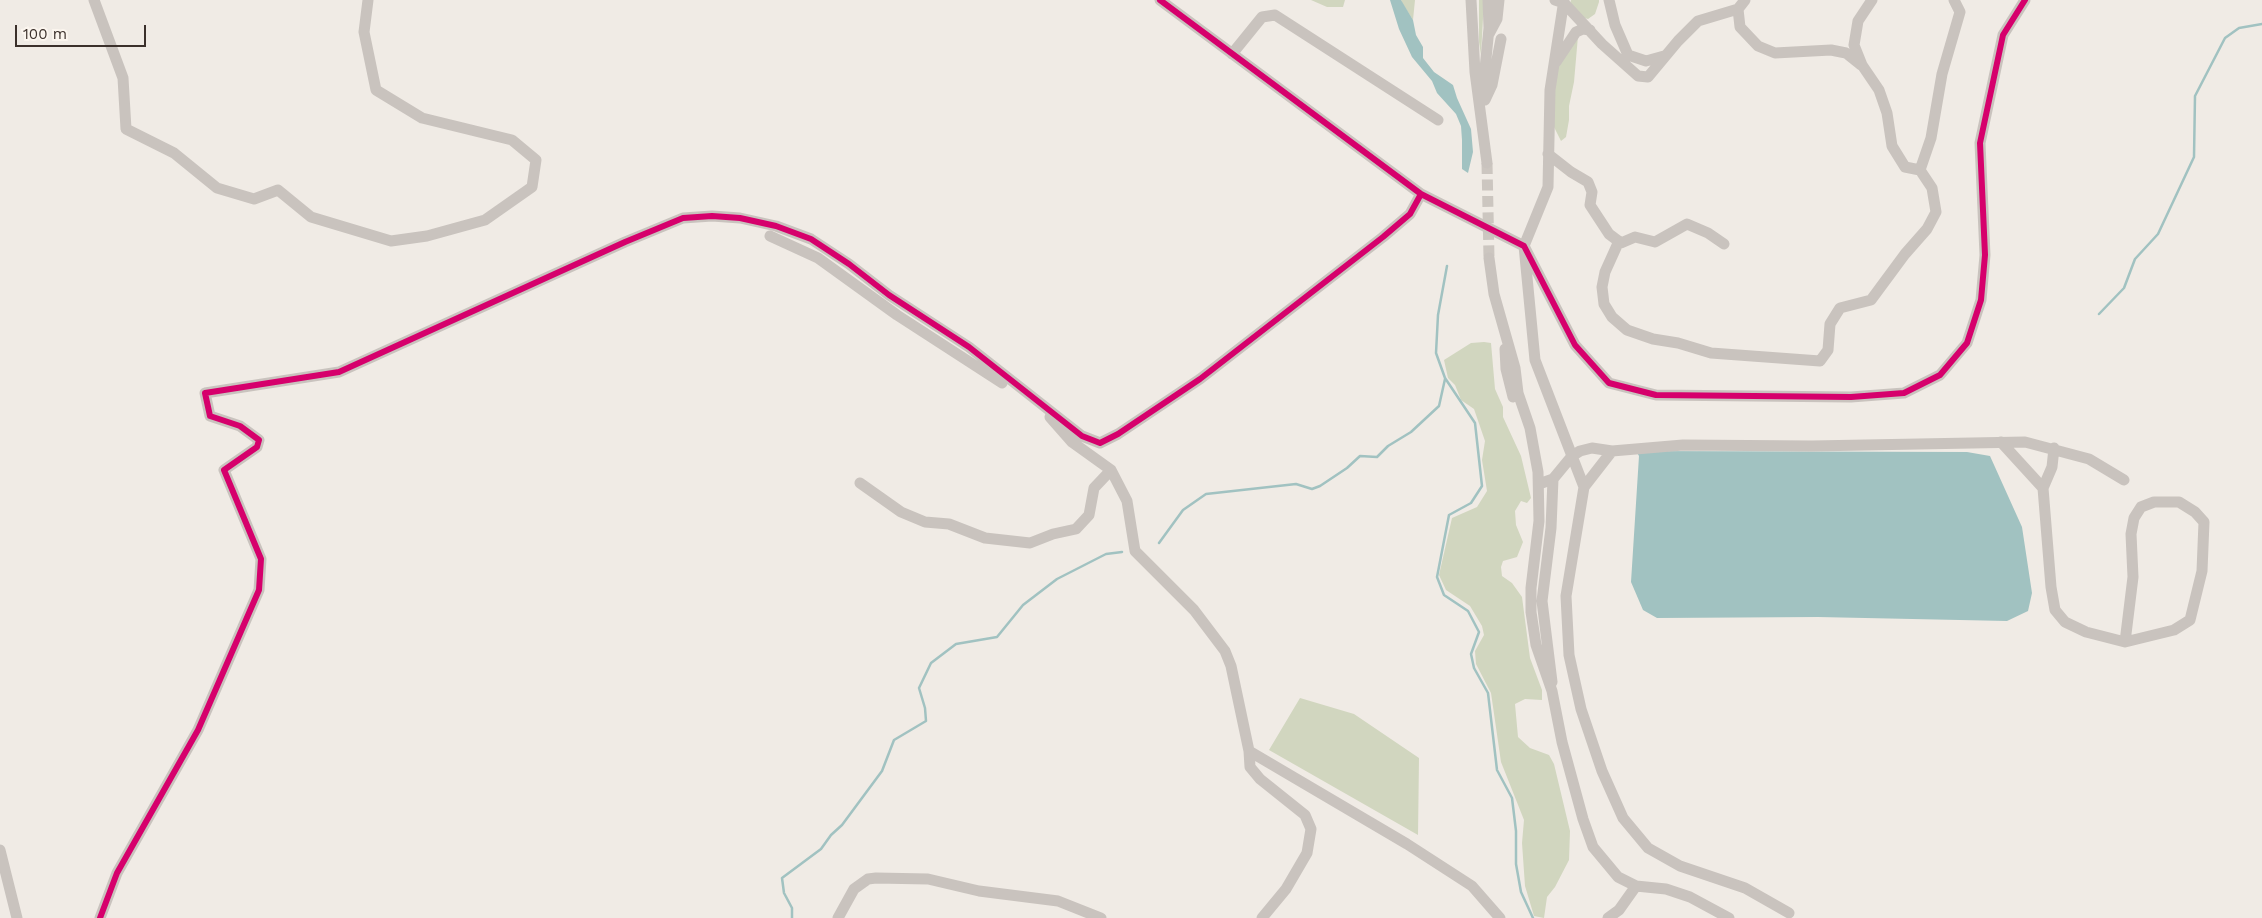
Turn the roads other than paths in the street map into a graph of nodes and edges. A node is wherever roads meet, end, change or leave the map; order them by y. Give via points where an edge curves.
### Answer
1 (94, 0) edge
2 (368, 0) edge
3 (1160, 0) edge
4 (1471, 0) edge
5 (1488, 0) edge
6 (1499, 0) edge
7 (1609, 0) edge
8 (1872, 0) edge
9 (1954, 0) edge
10 (2026, 0) edge
11 (1561, 1) edge
12 (1742, 4) edge
13 (1590, 30) junction
14 (1487, 38) junction
15 (1501, 38) dead end
16 (1232, 54) junction
17 (1664, 56) junction
18 (1554, 65) junction
19 (1862, 65) junction
20 (1481, 110) junction
21 (1438, 120) dead end
22 (1548, 154) junction
23 (1487, 162) tunnel mouth
24 (1920, 170) junction
25 (1421, 194) junction
26 (770, 236) dead end
27 (1619, 241) junction
28 (1724, 244) dead end
29 (1524, 246) junction
30 (1489, 258) tunnel mouth
31 (2001, 442) junction
32 (2054, 448) junction
33 (1612, 451) junction
34 (1572, 456) junction
35 (1111, 470) junction
36 (1553, 479) junction
37 (2124, 480) dead end
38 (860, 483) dead end
39 (1539, 484) junction
40 (1584, 486) junction
41 (2043, 488) junction
42 (2125, 642) junction
43 (1552, 692) junction
44 (1249, 752) junction
45 (0, 850) edge
46 (1636, 886) junction
47 (1790, 913) dead end
48 (17, 918) edge
49 (100, 918) edge
50 (838, 918) edge
51 (1101, 918) edge
52 (1262, 918) edge
53 (1500, 918) edge
54 (1608, 918) edge
55 (1729, 918) edge

1 - 2 street via 123,78 126,129 174,153 217,188 254,199 278,190 311,216 391,240 427,236 485,220 532,187 536,160 512,140 422,118 376,90 364,32
3 - 16 street
4 - 20 street via 1474,63
5 - 14 street
6 - 14 street via 1497,19
7 - 17 street via 1628,55 1646,61
8 - 19 street via 1858,21 1854,45
9 - 24 street via 1960,12 1942,74 1931,138
10 - 29 street via 2003,35 1980,143 1984,255 1981,300 1967,343 1940,375 1904,393 1851,397 1656,394 1609,383 1575,346
11 - 13 street
11 - 18 street
12 - 17 street via 1698,21
12 - 19 street via 1740,26 1758,46 1775,53 1831,50 1846,53
13 - 17 street via 1638,76 1648,77
13 - 18 street via 1576,32
14 - 20 street
15 - 20 street via 1492,85
16 - 21 street via 1262,17 1275,15
16 - 25 street
18 - 22 street
19 - 24 street via 1879,90 1892,146 1905,168
20 - 23 street
22 - 27 street via 1588,182 1592,192 1590,205 1608,234
22 - 29 street via 1548,187
24 - 27 street via 1932,188 1936,212 1871,300 1840,308 1830,324 1828,350 1820,361 1711,353 1627,330 1604,304 1602,287
25 - 29 street
25 - 49 street via 1410,214 1376,243 1200,379 1100,443 1082,436 969,348 810,238 776,226 712,216 683,218 339,372 205,393 210,416 240,426 260,440 257,448 224,470 261,559 260,590 198,730 117,873
26 - 35 street via 818,258 897,315 989,373 1050,418 1072,442
27 - 28 street via 1635,237 1655,242 1687,224
29 - 34 street via 1535,360
30 - 39 street
31 - 32 street via 2025,442
31 - 33 street via 1683,445
31 - 41 street
32 - 37 street via 2089,459
32 - 41 street via 2052,467
33 - 34 street via 1592,448
33 - 40 street
34 - 36 street
34 - 40 street
35 - 38 street via 1094,488 1089,515 1076,529 1030,543 985,538 949,524 925,522 901,512
35 - 44 street via 1127,501 1135,551 1194,610 1225,651
36 - 39 street
36 - 43 street via 1542,601
39 - 43 street via 1540,521 1531,612 1540,661
40 - 47 street via 1566,596 1569,655 1580,708 1602,772 1623,818 1648,848 1680,866 1745,888
41 - 42 street via 2055,610 2065,622 2086,632
42 - 42 street via 2133,577 2130,534 2134,518 2141,507 2154,502 2178,502 2204,522 2203,562 2190,620 2174,630
43 - 46 street via 1562,742 1593,847 1618,877
44 - 52 street via 1250,767 1305,815 1310,830 1307,853 1286,889
44 - 53 street via 1407,844 1472,886
45 - 48 street
46 - 54 street via 1619,910
46 - 55 street via 1666,889 1690,897
50 - 51 street via 854,889 868,879 876,878 928,879 980,891 1058,901

